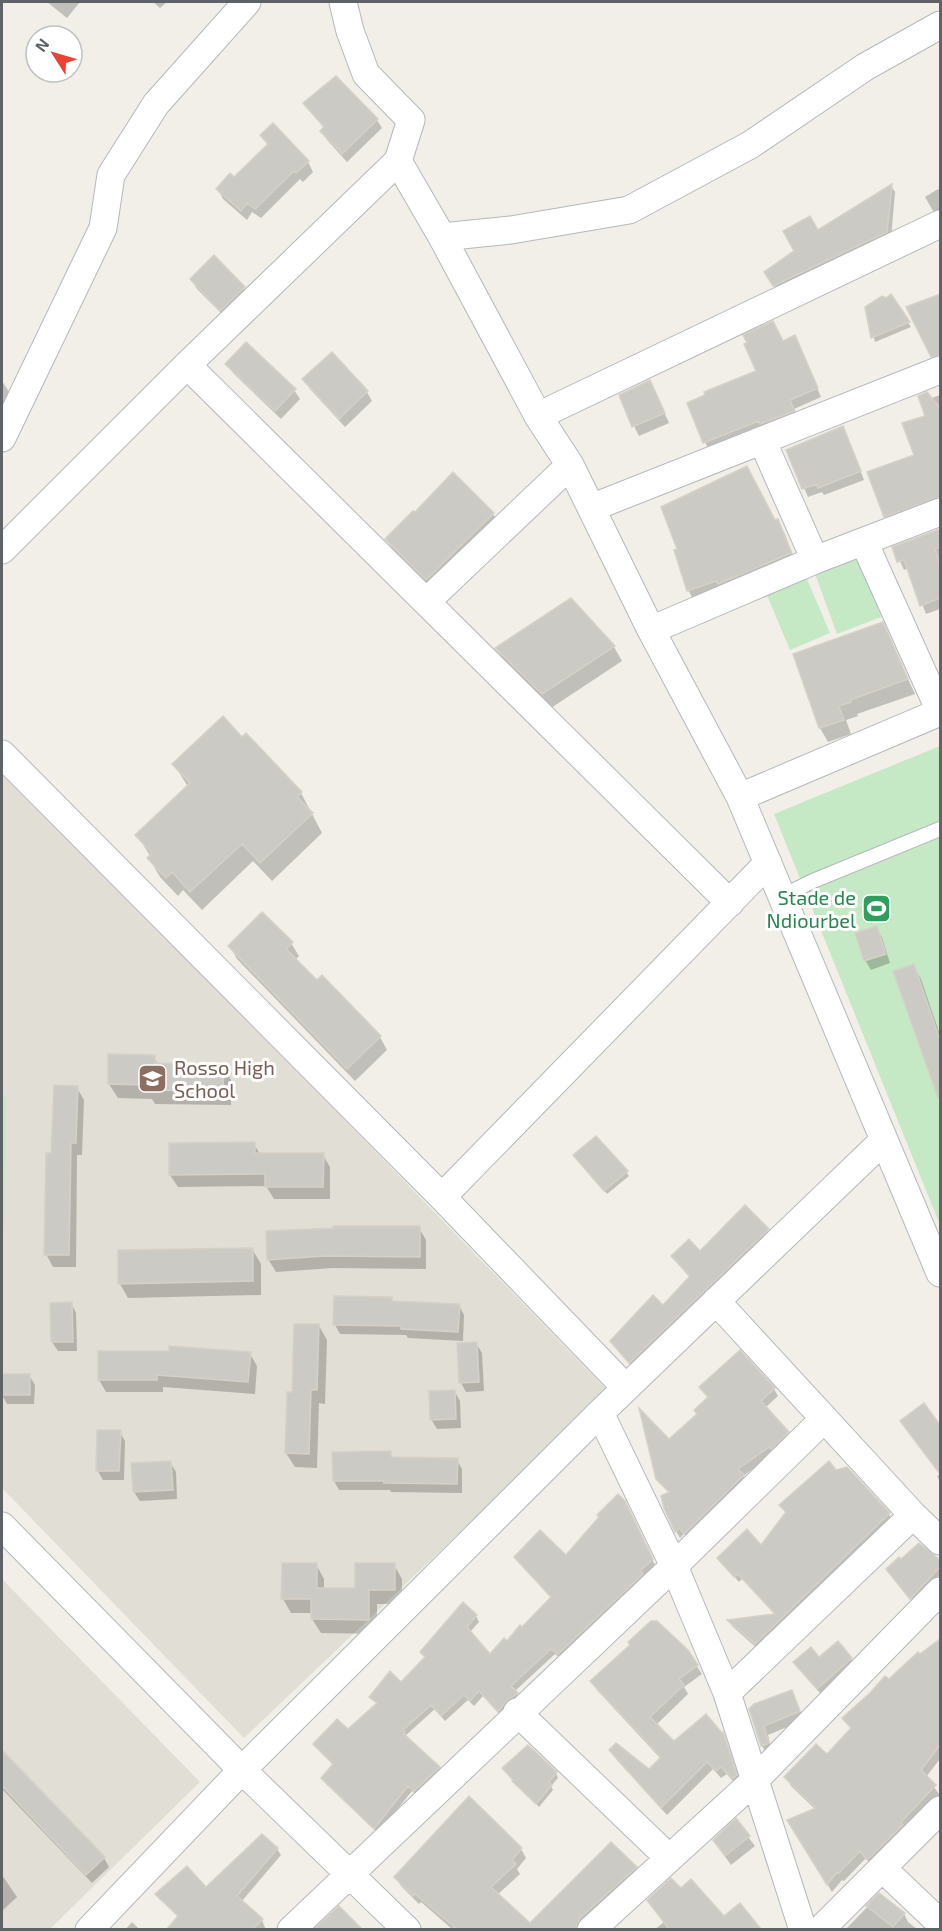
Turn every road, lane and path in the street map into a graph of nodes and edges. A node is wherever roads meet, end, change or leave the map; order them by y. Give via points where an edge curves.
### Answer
1 (248, 2) edge
2 (343, 2) edge
3 (940, 25) edge
4 (398, 161) junction
5 (940, 224) edge
6 (442, 237) junction
7 (187, 365) junction
8 (940, 370) edge
9 (538, 416) junction
10 (2, 438) edge
11 (762, 440) junction
12 (570, 465) junction
13 (591, 508) junction
14 (940, 512) edge
15 (864, 542) junction
16 (2, 550) edge
17 (815, 560) junction
18 (427, 601) junction
19 (651, 630) junction
20 (940, 712) edge
21 (2, 754) edge
22 (740, 797) junction
23 (940, 829) edge
24 (768, 863) junction
25 (782, 896) junction
26 (730, 903) junction
27 (884, 1140) junction
28 (441, 1197) junction
29 (940, 1273) edge
30 (716, 1301) junction
31 (626, 1388) junction
32 (600, 1413) junction
33 (824, 1419) junction
34 (913, 1515) junction
35 (2, 1526) edge
36 (940, 1541) edge
37 (674, 1566) junction
38 (940, 1591) edge
39 (727, 1693) junction
40 (518, 1712) junction
41 (242, 1770) junction
42 (754, 1781) junction
43 (940, 1810) edge
44 (669, 1858) junction
45 (882, 1868) junction
46 (350, 1873) junction
47 (940, 1923) edge
48 (89, 1929) edge
49 (291, 1929) edge
50 (407, 1929) edge
51 (591, 1929) edge
52 (803, 1929) edge
53 (820, 1929) edge

1 - 10 street via 156,104 111,175 102,228
2 - 4 street via 366,74 411,120
3 - 6 street via 864,67 750,145 629,210
4 - 6 street
4 - 7 street
5 - 9 street
6 - 9 street
7 - 16 street
7 - 18 street
8 - 11 street
9 - 12 street
11 - 13 street
11 - 17 street
12 - 13 street
12 - 18 street
13 - 19 street
14 - 15 street
15 - 17 street
15 - 20 street
17 - 19 street
18 - 26 street
19 - 22 street
20 - 22 street
21 - 28 street
22 - 24 street
23 - 25 lane
24 - 25 street
24 - 26 street
25 - 27 street
26 - 28 street
27 - 29 street
27 - 30 street
28 - 31 street
30 - 31 street
30 - 33 street
31 - 32 street
32 - 37 street
32 - 41 street
33 - 34 street
33 - 37 street
34 - 36 street
34 - 39 street
35 - 41 street
37 - 39 street
37 - 40 street
38 - 42 street
39 - 42 street
40 - 44 street
40 - 46 street
41 - 46 street
41 - 48 street
42 - 44 street
42 - 52 street
43 - 45 street
44 - 51 street
45 - 47 street
45 - 53 street
46 - 49 street
46 - 50 street

